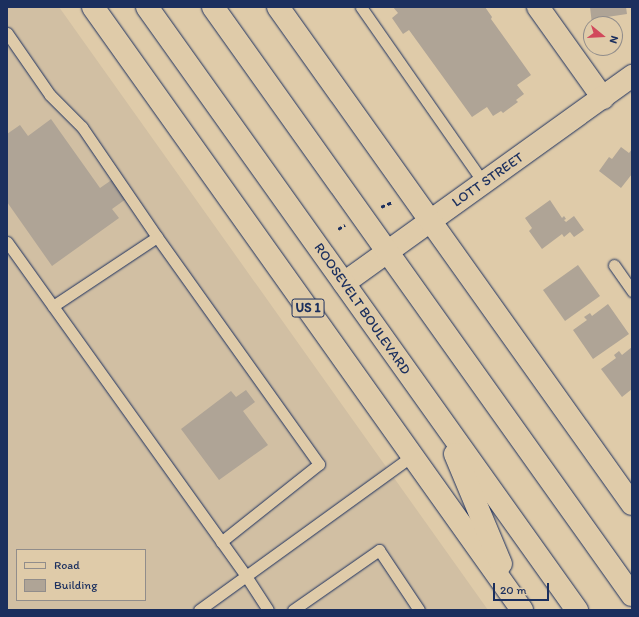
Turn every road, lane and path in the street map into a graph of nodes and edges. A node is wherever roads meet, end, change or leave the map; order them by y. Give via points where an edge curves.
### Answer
1 (93, 7) edge
2 (147, 7) edge
3 (213, 7) edge
4 (278, 7) edge
5 (361, 7) edge
6 (538, 7) edge
7 (7, 33) edge
8 (632, 76) edge
9 (603, 98) junction
10 (484, 183) junction
11 (396, 200) dead end
12 (377, 209) dead end
13 (430, 221) junction
14 (157, 236) junction
15 (7, 242) edge
16 (387, 252) junction
17 (614, 265) dead end
18 (344, 283) junction
19 (632, 291) edge
20 (53, 306) junction
21 (440, 418) junction
22 (413, 455) junction
23 (632, 504) edge
24 (221, 542) junction
25 (246, 576) junction
26 (632, 595) edge
27 (519, 605) edge
28 (199, 610) edge
29 (268, 610) edge
30 (293, 610) edge
31 (419, 610) edge
32 (576, 610) edge

1 - 22 main road, US 1
2 - 18 main road, ROOSEVELT BOULEVARD
3 - 16 main road
4 - 13 main road
5 - 10 lane
6 - 9 main road
7 - 14 lane via 50,95 82,127
8 - 9 main road, LOTT STREET
9 - 10 main road, LOTT STREET
10 - 13 main road, LOTT STREET
11 - 12 path
13 - 16 main road, LOTT STREET
13 - 23 main road
14 - 20 lane
14 - 24 lane via 319,464
15 - 20 lane
16 - 18 main road, LOTT STREET
16 - 26 main road
17 - 19 lane
18 - 21 main road, ROOSEVELT BOULEVARD
20 - 24 lane
21 - 27 main road
21 - 32 main road, ROOSEVELT BOULEVARD
22 - 25 lane
22 - 27 main road, US 1
24 - 25 lane
25 - 28 lane
25 - 29 lane
30 - 31 lane via 379,550

